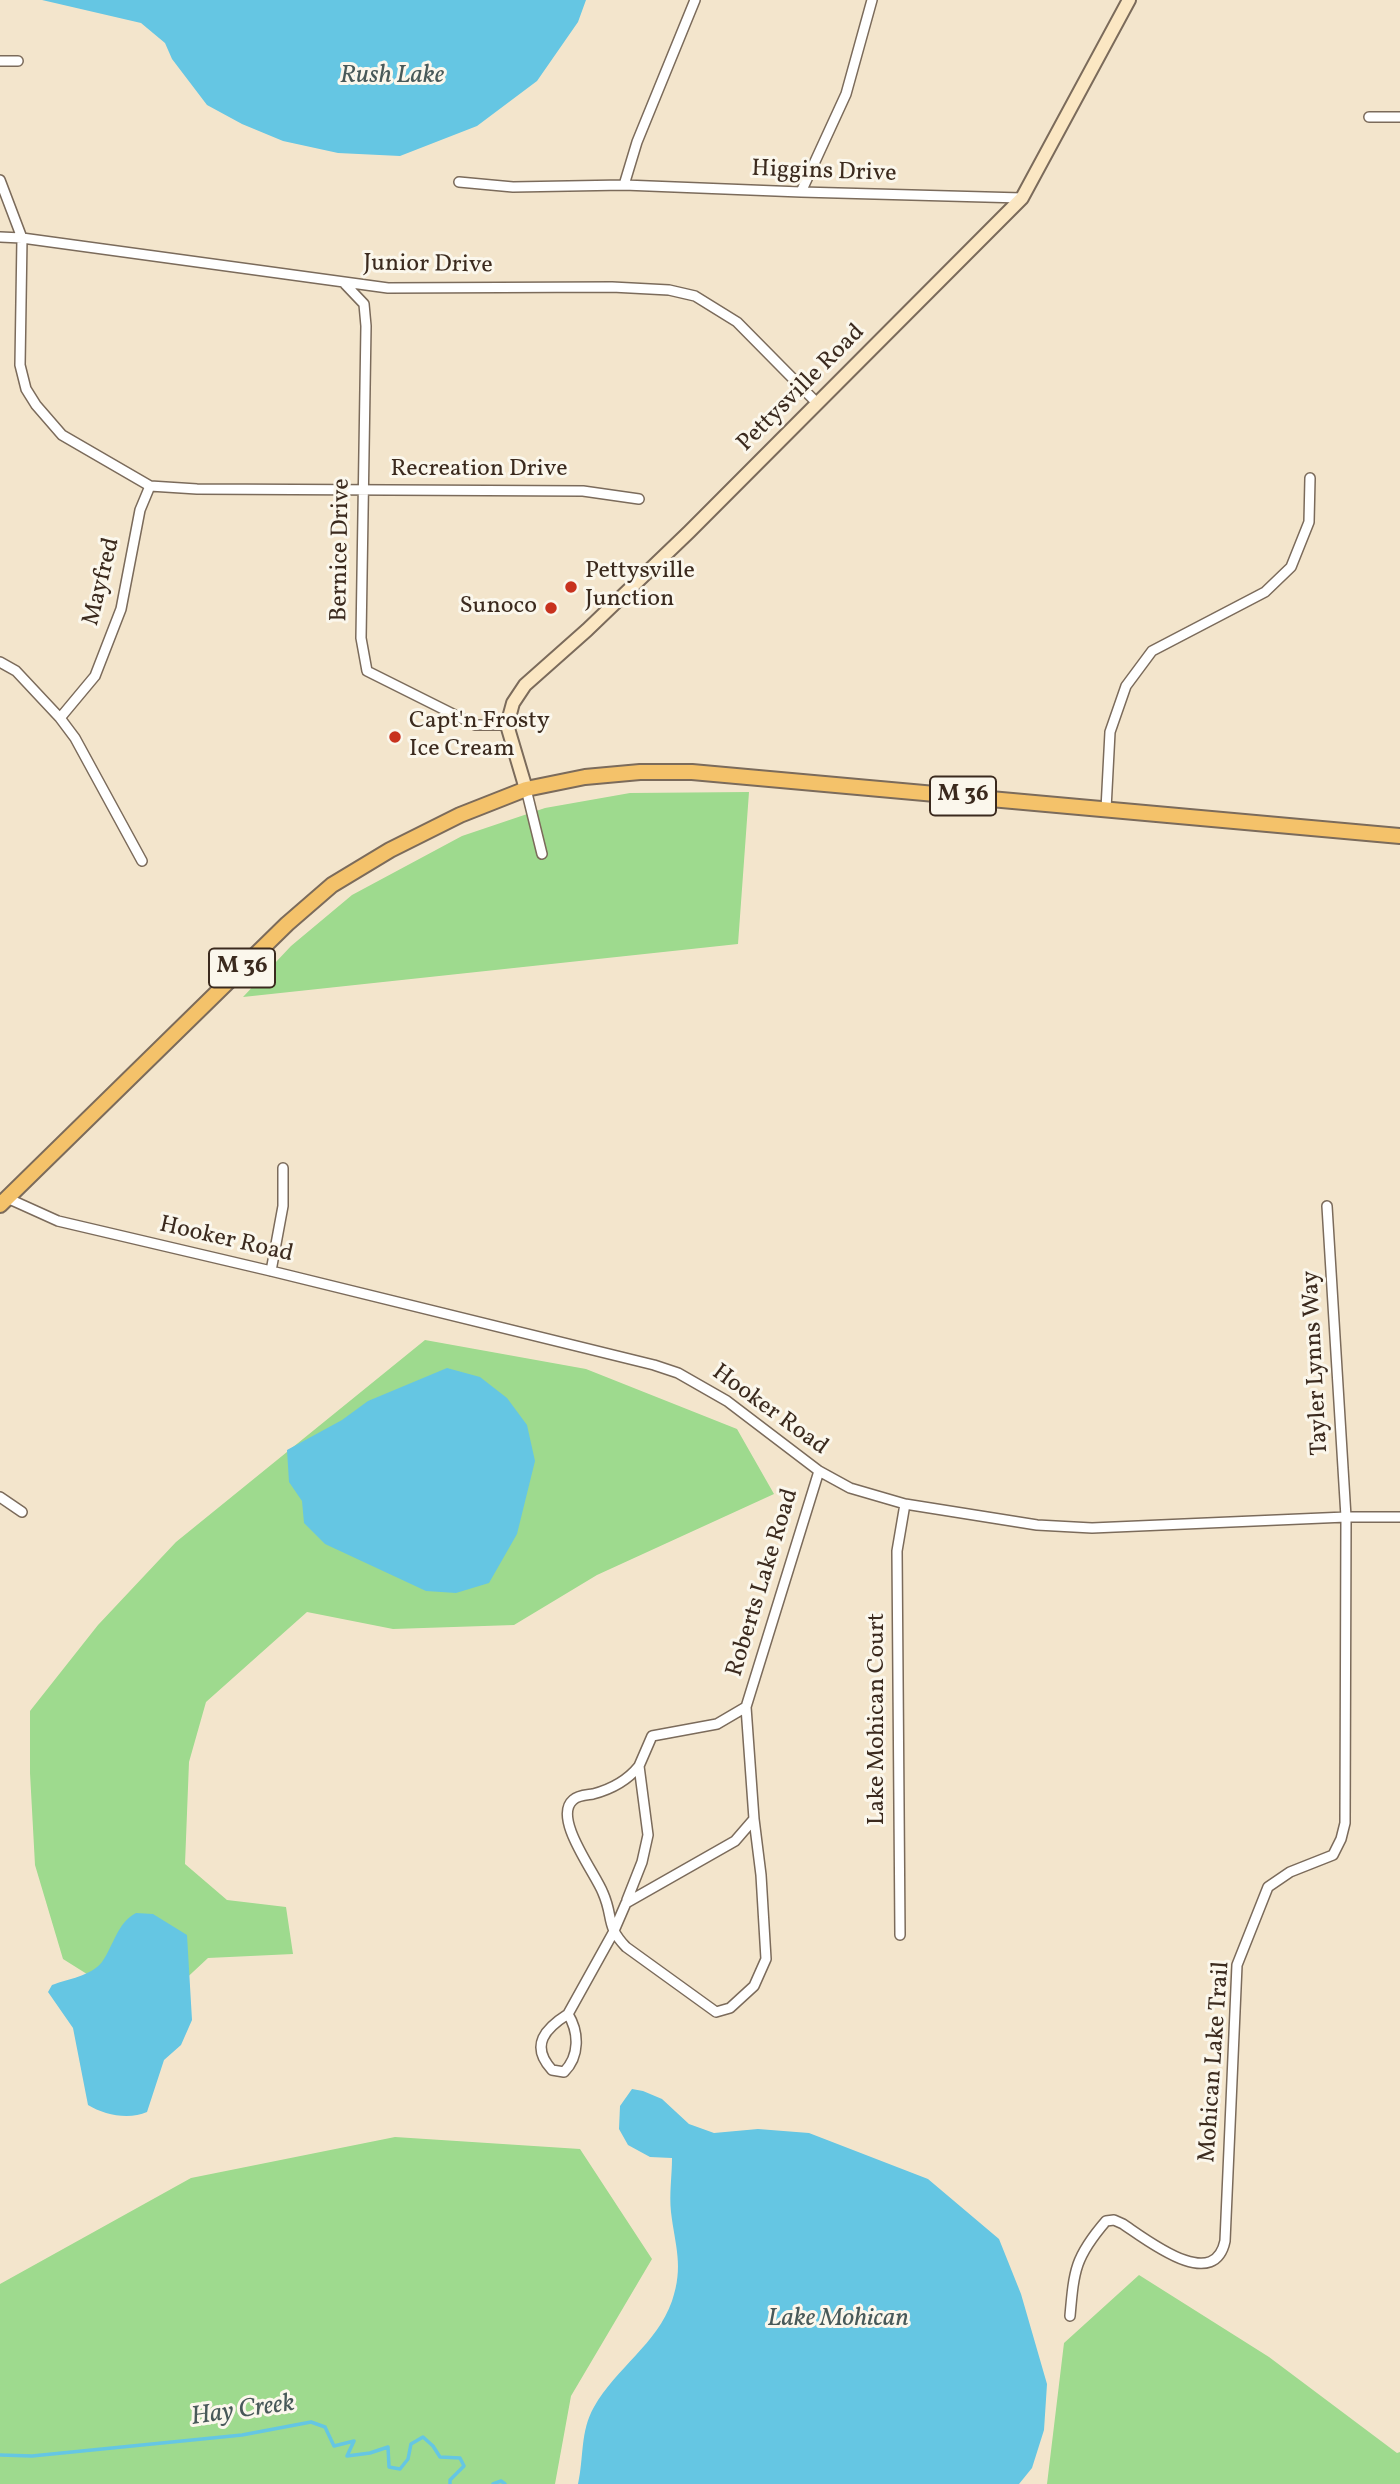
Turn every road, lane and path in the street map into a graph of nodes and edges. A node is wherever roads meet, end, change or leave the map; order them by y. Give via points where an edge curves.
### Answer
1 (695, 0) edge
2 (872, 0) edge
3 (1129, 0) edge
4 (0, 61) edge
5 (18, 61) dead end
6 (1369, 117) dead end
7 (1400, 117) edge
8 (0, 180) edge
9 (458, 182) dead end
10 (624, 184) junction
11 (801, 192) junction
12 (1022, 198) junction
13 (0, 237) edge
14 (22, 238) junction
15 (345, 284) junction
16 (817, 403) junction
17 (1310, 478) dead end
18 (150, 486) junction
19 (362, 489) junction
20 (639, 499) dead end
21 (0, 662) edge
22 (61, 718) junction
23 (507, 725) junction
24 (526, 789) junction
25 (1106, 809) junction
26 (1400, 836) edge
27 (542, 854) dead end
28 (142, 861) dead end
29 (284, 1168) dead end
30 (4, 1202) edge
31 (1327, 1206) dead end
32 (271, 1271) junction
33 (819, 1471) junction
34 (0, 1497) edge
35 (905, 1503) junction
36 (22, 1512) dead end
37 (1346, 1517) junction
38 (1400, 1517) edge
39 (746, 1707) junction
40 (639, 1766) junction
41 (754, 1819) junction
42 (626, 1903) junction
43 (613, 1933) junction
44 (900, 1935) dead end
45 (568, 2014) junction
46 (1070, 2316) dead end

1 - 10 street
2 - 11 street via 846,93
3 - 12 main road, Pettysville Road
4 - 5 street
6 - 7 street
8 - 14 street
9 - 10 street, Higgins Drive via 513,187
10 - 11 street, Higgins Drive
11 - 12 street, Higgins Drive
12 - 16 main road, Pettysville Road
13 - 14 street, Junior Drive
14 - 15 street, Junior Drive
14 - 18 street via 20,365 26,388 62,435
15 - 16 street, Junior Drive via 388,288 612,287 695,296 737,322
15 - 19 street, Bernice Drive via 364,304 366,327
16 - 23 main road, Pettysville Road via 690,532 525,685 513,703
17 - 25 street via 1309,522 1291,567 1265,592 1152,651 1126,686 1110,732
18 - 19 street, Recreation Drive
18 - 22 street, Mayfred via 140,510 121,609 95,676
19 - 20 street, Recreation Drive via 583,491
19 - 23 street, Bernice Drive via 361,638 368,671 475,725
21 - 22 street via 16,671
22 - 28 street via 80,744
23 - 24 main road
24 - 25 main road, M 36 via 599,776 692,772
24 - 27 street
24 - 30 main road, M 36 via 460,815 332,885 286,924
25 - 26 main road, M 36
29 - 32 street via 283,1206
30 - 32 street, Hooker Road via 58,1221
31 - 37 street, Tayler Lynns Way
32 - 33 street, Hooker Road via 678,1373 727,1401
33 - 35 street, Hooker Road via 850,1488
33 - 39 street, Roberts Lake Road
34 - 36 street
35 - 37 street, Hooker Road via 1037,1525 1092,1528
35 - 44 street, Lake Mohican Court via 897,1551
37 - 38 street, Hooker Road
37 - 46 street, Mohican Lake Trail via 1345,1823 1333,1855 1290,1872 1268,1887 1237,1965 1222,2253 1206,2263 1180,2259 1123,2224 1106,2221 1078,2260
39 - 40 street, Roberts Lake Road via 717,1724 652,1736
39 - 41 street, Roberts Lake Road
40 - 42 street via 648,1835
40 - 43 street, Roberts Lake Road via 624,1781 576,1797 568,1806 569,1825 604,1894
41 - 42 street via 735,1841
41 - 43 street, Roberts Lake Road via 766,1953 754,1986 730,2008 712,2011
42 - 43 street
43 - 45 street
45 - 45 street via 575,2025 573,2063 564,2071 552,2070 541,2048 545,2033

